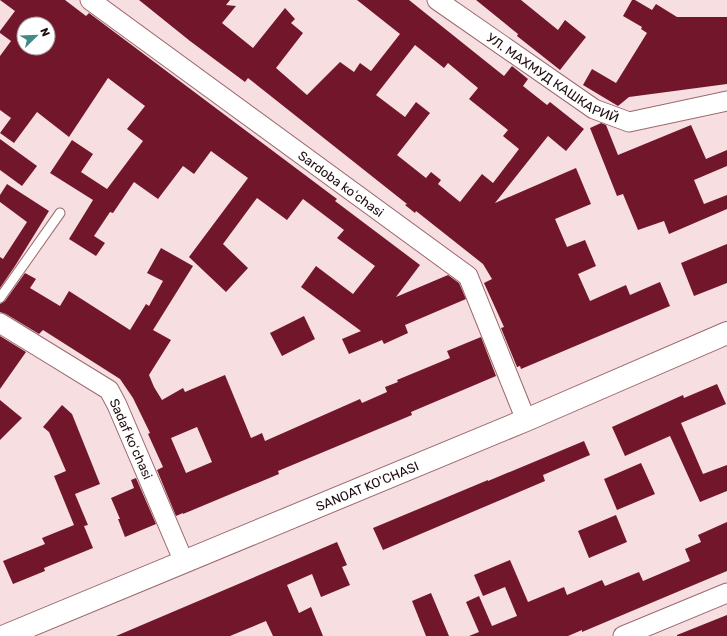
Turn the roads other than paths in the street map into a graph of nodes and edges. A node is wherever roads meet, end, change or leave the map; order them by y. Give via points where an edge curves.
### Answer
1 (90, 0) edge
2 (437, 0) edge
3 (727, 101) edge
4 (60, 213) dead end
5 (0, 298) edge
6 (0, 323) edge
7 (727, 333) edge
8 (526, 420) junction
9 (184, 562) junction
10 (727, 593) edge
11 (5, 636) edge
12 (623, 636) edge

1 - 8 street, Sardoba koʻchasi via 468,276
2 - 3 street, УЛ. МАХМУД КАШКАРИЙ via 594,109 629,122
4 - 5 lane
6 - 9 street, Sadaf koʻchasi via 109,390
7 - 8 main road, SANOAT KO'CHASI
8 - 9 main road, SANOAT KO'CHASI
9 - 11 main road, SANOAT KO'CHASI
10 - 12 street

